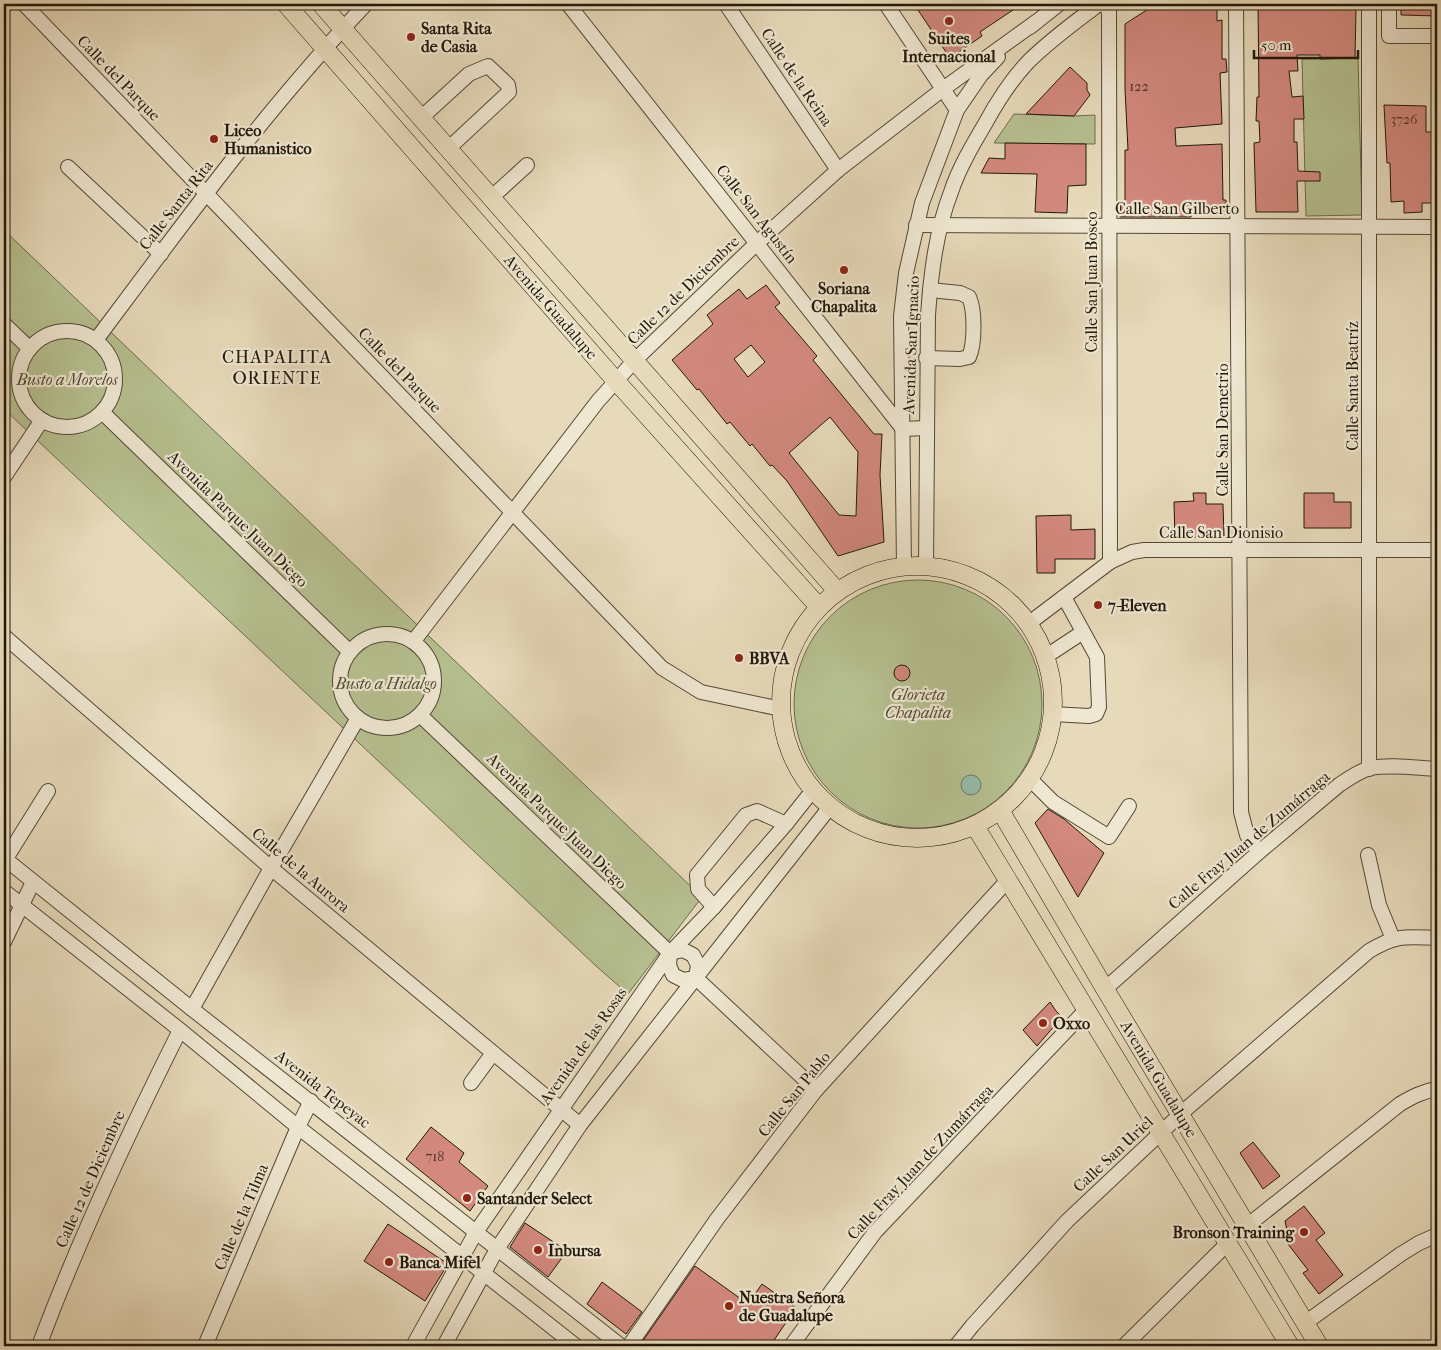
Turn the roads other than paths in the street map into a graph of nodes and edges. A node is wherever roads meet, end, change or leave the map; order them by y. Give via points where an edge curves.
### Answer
1 (24, 4) edge
2 (286, 4) edge
3 (321, 4) edge
4 (366, 4) edge
5 (568, 4) edge
6 (726, 4) edge
7 (886, 4) edge
8 (1059, 4) edge
9 (1099, 4) edge
10 (1105, 4) edge
11 (1236, 4) edge
12 (1369, 4) edge
13 (1389, 4) edge
14 (1036, 22) junction
15 (343, 28) junction
16 (1369, 36) junction
17 (1389, 36) junction
18 (1437, 36) edge
19 (325, 48) junction
20 (943, 89) junction
21 (957, 110) junction
22 (422, 117) junction
23 (449, 148) junction
24 (527, 165) dead end
25 (68, 167) dead end
26 (838, 170) junction
27 (206, 194) junction
28 (492, 197) junction
29 (916, 225) junction
30 (941, 225) junction
31 (1108, 226) junction
32 (1238, 226) junction
33 (1370, 226) junction
34 (1437, 226) edge
35 (757, 243) junction
36 (161, 254) junction
37 (930, 290) junction
38 (4, 324) edge
39 (96, 340) junction
40 (29, 348) junction
41 (926, 358) junction
42 (635, 360) junction
43 (616, 381) junction
44 (102, 412) junction
45 (42, 420) junction
46 (926, 428) junction
47 (904, 429) junction
48 (4, 477) edge
49 (512, 513) junction
50 (1240, 550) junction
51 (1369, 550) junction
52 (1437, 550) edge
53 (1110, 562) junction
54 (904, 566) junction
55 (926, 566) junction
56 (837, 591) junction
57 (1064, 597) junction
58 (819, 607) junction
59 (1028, 624) junction
60 (1083, 632) junction
61 (4, 636) edge
62 (413, 642) junction
63 (350, 652) junction
64 (1045, 657) junction
65 (781, 709) junction
66 (1052, 714) junction
67 (420, 715) junction
68 (358, 718) junction
69 (1369, 768) junction
70 (1437, 770) edge
71 (1030, 779) junction
72 (813, 790) junction
73 (48, 791) dead end
74 (1129, 806) dead end
75 (830, 807) junction
76 (1000, 810) junction
77 (786, 824) junction
78 (975, 826) junction
79 (1258, 852) junction
80 (1368, 855) dead end
81 (5, 859) edge
82 (271, 868) junction
83 (1007, 880) junction
84 (33, 882) junction
85 (4, 891) edge
86 (21, 905) junction
87 (714, 907) junction
88 (1392, 938) junction
89 (1437, 938) edge
90 (4, 942) edge
91 (670, 953) junction
92 (696, 978) junction
93 (1105, 988) junction
94 (192, 1009) junction
95 (1086, 1010) junction
96 (180, 1030) junction
97 (493, 1053) junction
98 (471, 1083) dead end
99 (1437, 1089) edge
100 (816, 1090) junction
101 (311, 1101) junction
102 (560, 1109) junction
103 (1180, 1114) junction
104 (580, 1125) junction
105 (298, 1127) junction
106 (1160, 1134) junction
107 (1247, 1226) junction
108 (476, 1232) junction
109 (1437, 1235) edge
110 (1227, 1244) junction
111 (497, 1249) junction
112 (462, 1256) junction
113 (484, 1274) junction
114 (1305, 1323) junction
115 (1284, 1344) edge
116 (39, 1346) edge
117 (205, 1346) edge
118 (413, 1346) edge
119 (444, 1346) edge
120 (576, 1346) edge
121 (621, 1346) edge
122 (629, 1346) edge
123 (791, 1346) edge
124 (956, 1346) edge
125 (1124, 1346) edge
126 (1320, 1346) edge

1 - 27 street, Calle del Parque
2 - 19 main road, Avenida Guadalupe
3 - 15 main road, Avenida Guadalupe
4 - 15 street, Calle Santa Rita
5 - 35 street, Calle San Agustín
6 - 26 street, Calle de la Reina
7 - 20 street
8 - 14 street, Avenida San Ignacio
9 - 30 street, Avenida San Ignacio via 1028,63 1000,98 964,161
10 - 31 street, Calle San Juan Bosco via 1109,11
11 - 32 street, Calle San Demetrio
12 - 16 street, Calle Santa Beatríz
13 - 17 street
14 - 20 street, Calle 12 de Diciembre
14 - 21 street, Avenida San Ignacio via 981,75
15 - 19 street, Calle Santa Rita
15 - 22 main road, Avenida Guadalupe
16 - 17 street
16 - 33 street, Calle Santa Beatríz
17 - 18 street
19 - 27 street, Calle Santa Rita
19 - 43 main road, Avenida Guadalupe
20 - 21 street
20 - 26 street, Calle 12 de Diciembre
21 - 29 street, Avenida San Ignacio
22 - 23 main road, Avenida Guadalupe
22 - 23 street via 469,74 488,66 508,85 509,92
23 - 28 main road, Avenida Guadalupe
24 - 28 street
25 - 36 street
26 - 35 street, Calle 12 de Diciembre
27 - 36 street, Calle Santa Rita
27 - 49 street, Calle del Parque
28 - 42 main road, Avenida Guadalupe
29 - 30 street, Calle San Gilberto
29 - 47 street, Avenida San Ignacio via 901,316
30 - 31 street, Calle San Gilberto
30 - 37 street, Avenida San Ignacio
31 - 32 street, Calle San Gilberto
31 - 53 street, Calle San Juan Bosco
32 - 33 street, Calle San Gilberto
32 - 50 street, Calle San Demetrio
33 - 34 street, Calle San Gilberto
33 - 51 street, Calle Santa Beatríz
35 - 42 street, Calle 12 de Diciembre
35 - 47 street, Calle San Agustín
36 - 39 street, Calle Santa Rita
37 - 41 street, Avenida San Ignacio
37 - 41 street via 969,297 972,304 972,349 969,357 960,359
38 - 40 street
39 - 40 street via 79,332 61,330 43,336
39 - 44 street via 109,355 115,375 113,395
40 - 45 street via 19,369 20,393 25,404
41 - 46 street, Avenida San Ignacio
42 - 43 street, Calle 12 de Diciembre
42 - 56 main road, Avenida Guadalupe
43 - 49 street, Calle 12 de Diciembre
43 - 58 main road, Avenida Guadalupe
44 - 45 street via 74,427 57,426
44 - 63 street, Avenida Parque Juan Diego
45 - 48 street
46 - 47 street
46 - 55 street, Avenida San Ignacio
47 - 54 street, Avenida San Ignacio
49 - 62 street, Calle 12 de Diciembre
49 - 65 street, Calle del Parque via 662,668 701,692
50 - 51 street, Calle San Dionisio
50 - 53 street, Calle San Dionisio via 1144,550
50 - 79 street, Calle San Demetrio via 1241,812 1247,835
51 - 52 street, Calle San Dionisio
51 - 69 street, Calle Santa Beatríz
53 - 57 street, Calle San Dionisio
54 - 55 main road
54 - 56 main road via 881,570
55 - 59 main road via 958,573 983,584 1005,600
56 - 58 main road
57 - 59 street, Calle San Dionisio
57 - 60 street
58 - 65 main road via 802,629 790,654 783,681
59 - 64 main road
60 - 64 street
60 - 66 street via 1097,657 1099,707 1096,714 1089,716
61 - 82 street, Calle de la Aurora
62 - 63 street via 394,635 375,636
62 - 67 street via 427,657 434,677 431,698
63 - 68 street via 341,671 340,686 345,702
64 - 66 main road via 1051,685
65 - 72 main road via 791,752
66 - 71 main road via 1049,737
67 - 68 street via 404,726 394,728 375,727
67 - 91 street, Avenida Parque Juan Diego
68 - 82 street, Calle 12 de Diciembre
69 - 70 street, Calle Fray Juan de Zumárraga
69 - 79 street, Calle Fray Juan de Zumárraga via 1339,785
71 - 74 street via 1053,802 1109,837
71 - 76 main road
72 - 75 main road
72 - 77 street, Avenida de las Rosas
73 - 81 street
75 - 78 main road via 852,822 900,838 926,838
75 - 92 street
76 - 78 main road
76 - 93 main road, Avenida Guadalupe
77 - 87 street, Avenida de las Rosas
77 - 87 street via 757,810 746,815 696,875 698,889
78 - 83 main road, Avenida Guadalupe
79 - 93 street, Calle Fray Juan de Zumárraga
80 - 88 street via 1379,904
81 - 84 street, Avenida Tepeyac
82 - 94 street, Calle 12 de Diciembre
82 - 97 street, Calle de la Aurora
83 - 95 main road, Avenida Guadalupe
83 - 100 street, Calle San Pablo
84 - 86 street
84 - 94 street, Avenida Tepeyac
85 - 86 street
86 - 90 street
86 - 96 street
87 - 91 street, Avenida de las Rosas
88 - 89 street, Calle San Uriel
88 - 103 street, Calle San Uriel via 1369,951
91 - 92 street via 668,965 673,975 683,980
91 - 92 street via 683,950 693,955 698,965
91 - 102 street, Avenida de las Rosas
92 - 100 street
92 - 104 street
93 - 103 main road, Avenida Guadalupe
94 - 96 street, Calle 12 de Diciembre via 196,1016 194,1024 187,1030
94 - 101 street, Avenida Tepeyac
95 - 106 main road, Avenida Guadalupe
95 - 123 street, Calle Fray Juan de Zumárraga via 875,1232
96 - 105 street
96 - 116 street, Calle 12 de Diciembre via 94,1210
97 - 98 street
97 - 102 street, Calle de la Aurora
99 - 107 street via 1425,1091 1400,1104
100 - 122 street, Calle San Pablo via 717,1218
101 - 105 street, Calle de la Tilma
101 - 108 street, Avenida Tepeyac
102 - 104 street, Calle de la Aurora
102 - 108 street, Avenida de las Rosas
103 - 106 street, Calle San Uriel
103 - 107 main road, Avenida Guadalupe
104 - 111 street
105 - 112 street
105 - 117 street, Calle de la Tilma
106 - 110 main road, Avenida Guadalupe
106 - 124 street, Calle San Uriel via 1067,1221
107 - 114 main road, Avenida Guadalupe
108 - 111 street, Avenida Tepeyac
108 - 112 street, Avenida de las Rosas
109 - 114 street via 1400,1254
110 - 115 main road, Avenida Guadalupe
110 - 125 street
111 - 113 street
111 - 121 street, Avenida Tepeyac
112 - 113 street
112 - 118 street, Avenida de las Rosas
113 - 119 street
113 - 120 street
114 - 126 main road, Avenida Guadalupe

